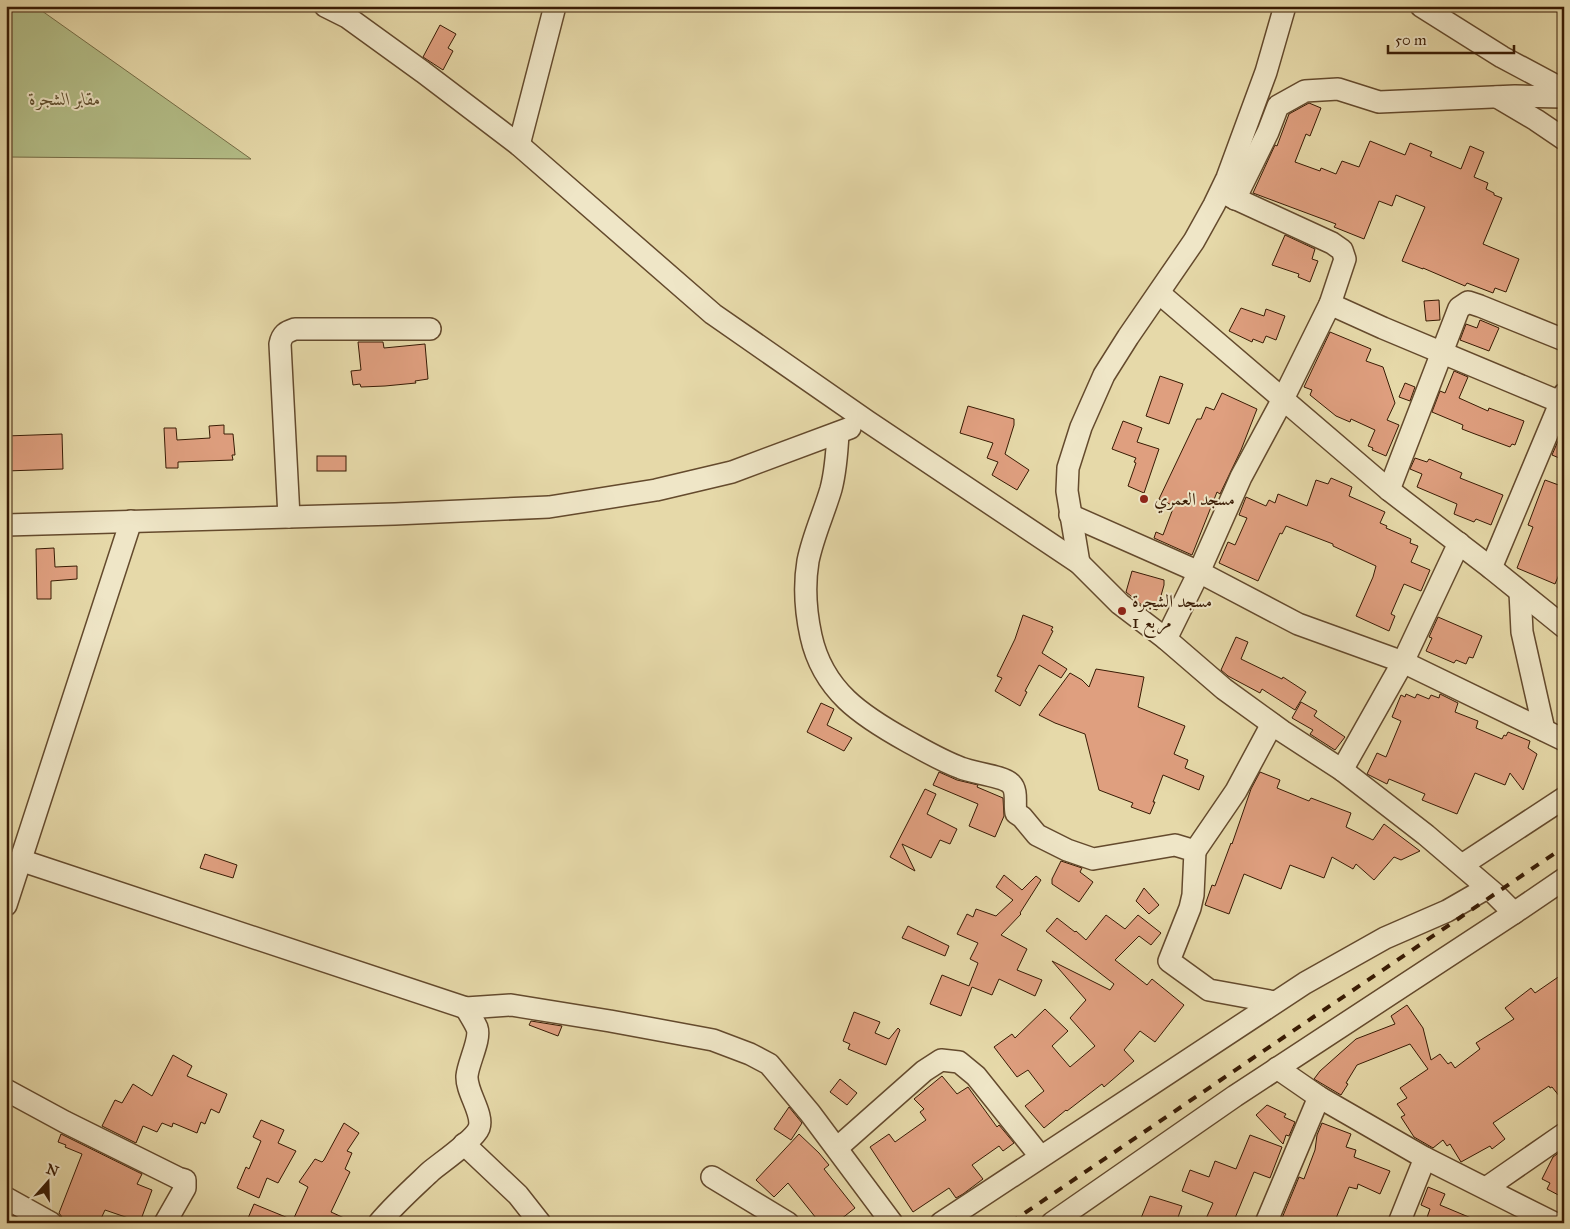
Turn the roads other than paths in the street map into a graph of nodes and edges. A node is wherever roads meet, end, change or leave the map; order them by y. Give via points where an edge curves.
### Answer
1 (325, 6) edge
2 (555, 6) edge
3 (1285, 6) edge
4 (1421, 6) edge
5 (350, 12) edge
6 (1564, 90) edge
7 (1497, 97) junction
8 (1564, 97) edge
9 (1564, 139) edge
10 (519, 145) junction
11 (1228, 195) junction
12 (1160, 293) junction
13 (1330, 304) junction
14 (430, 329) dead end
15 (1564, 340) edge
16 (1441, 353) junction
17 (1562, 398) edge
18 (1282, 399) junction
19 (867, 421) junction
20 (838, 433) junction
21 (1389, 490) junction
22 (1070, 515) junction
23 (289, 517) junction
24 (131, 521) junction
25 (6, 525) edge
26 (1459, 543) junction
27 (1079, 563) junction
28 (1491, 568) junction
29 (1199, 572) junction
30 (1520, 592) junction
31 (1564, 627) edge
32 (1166, 639) junction
33 (1403, 662) junction
34 (1272, 724) junction
35 (1544, 730) junction
36 (1564, 740) edge
37 (1342, 770) junction
38 (1564, 798) edge
39 (1195, 851) junction
40 (20, 860) junction
41 (1462, 865) junction
42 (1564, 879) edge
43 (1487, 888) junction
44 (6, 905) edge
45 (1514, 913) junction
46 (1275, 1002) junction
47 (466, 1008) junction
48 (1277, 1068) junction
49 (6, 1090) edge
50 (1319, 1097) junction
51 (1564, 1134) edge
52 (464, 1144) junction
53 (837, 1148) junction
54 (1040, 1156) junction
55 (1425, 1158) junction
56 (712, 1177) dead end
57 (1486, 1188) junction
58 (6, 1198) edge
59 (1546, 1221) edge
60 (51, 1223) edge
61 (165, 1223) edge
62 (379, 1223) edge
63 (540, 1223) edge
64 (788, 1223) edge
65 (892, 1223) edge
66 (941, 1223) edge
67 (1052, 1223) edge
68 (1266, 1223) edge
69 (1399, 1223) edge

1 - 5 street
2 - 10 street
3 - 11 street
4 - 6 street via 1502,57
5 - 10 street
7 - 8 street
7 - 9 street
7 - 11 street via 1379,102 1338,89 1305,91 1278,106 1268,132
10 - 19 street via 713,314
11 - 12 street
11 - 13 street via 1342,250 1345,259
12 - 18 street
12 - 22 street via 1104,376 1081,427 1068,468
13 - 16 street
13 - 18 street
14 - 23 street via 295,329 282,336
15 - 16 street via 1468,302 1459,308
16 - 17 street
16 - 21 street
17 - 28 street
18 - 21 street
18 - 29 street via 1241,477
19 - 20 street
19 - 27 street
20 - 23 street via 732,472 656,490 579,503 480,511
20 - 39 street via 833,480 808,561 806,588 811,636 819,660 836,688 855,709 879,726 930,754 961,768 1011,783 1015,790 1016,813 1037,835 1068,850 1093,859 1175,845
21 - 26 street
22 - 27 street
22 - 29 street
23 - 24 street
24 - 25 street
24 - 40 street
26 - 28 street
26 - 33 street
27 - 32 street via 1120,604
28 - 30 street
29 - 32 street
29 - 33 street via 1298,624
30 - 31 street
30 - 35 street via 1522,632
32 - 34 street via 1224,689
33 - 35 street
33 - 37 street
34 - 37 street
34 - 39 street via 1236,791
35 - 36 street
37 - 41 street
38 - 41 street
39 - 46 street via 1190,908 1169,961 1209,990
40 - 44 street
40 - 47 street
41 - 43 street
42 - 45 street
43 - 45 street
43 - 46 street via 1447,911 1385,938
45 - 48 street
46 - 54 street
47 - 52 street via 477,1028 467,1078 480,1126 475,1136
47 - 53 street via 511,1005 658,1029 713,1040 741,1050 769,1064
48 - 50 street
48 - 67 street
49 - 61 street via 185,1180 185,1188
50 - 55 street
50 - 68 street
51 - 57 street
52 - 62 street via 432,1170
52 - 63 street via 518,1195
53 - 54 street via 924,1071 941,1060 959,1062 976,1076
53 - 65 street
54 - 66 street
55 - 57 street
55 - 69 street
56 - 64 street
57 - 59 street
58 - 60 street

